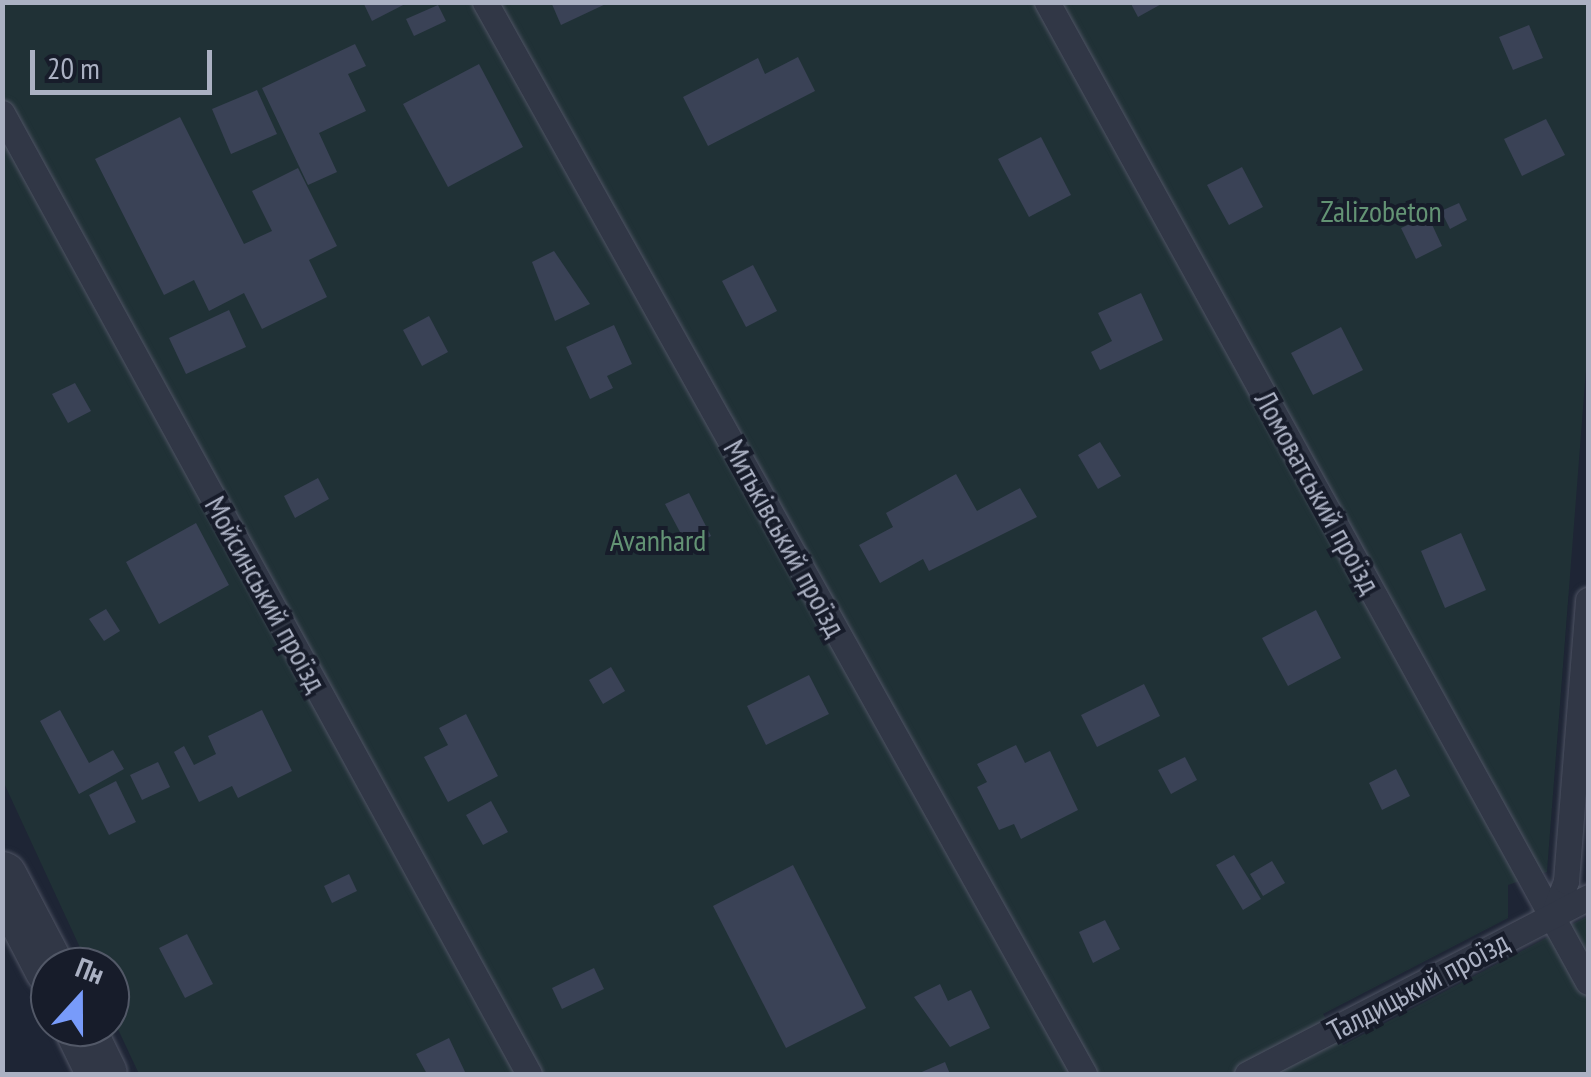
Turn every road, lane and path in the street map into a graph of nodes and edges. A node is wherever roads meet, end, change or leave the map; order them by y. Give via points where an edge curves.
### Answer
1 (485, 2) edge
2 (1047, 2) edge
3 (2, 113) edge
4 (1588, 600) edge
5 (2, 876) edge
6 (1588, 897) edge
7 (1553, 915) junction
8 (39, 947) edge
9 (1588, 982) edge
10 (89, 1047) edge
11 (102, 1074) edge
12 (529, 1074) edge
13 (1084, 1074) edge
14 (1247, 1074) edge

1 - 13 lane, Митьківський проїзд
2 - 7 lane, Ломоватський проїзд
3 - 12 lane, Мойсинський проїзд
4 - 7 lane via 1566,882
5 - 8 street
6 - 7 lane, Талдицький проїзд
7 - 9 lane, Ломоватський проїзд
7 - 14 lane, Талдицький проїзд
10 - 11 street

